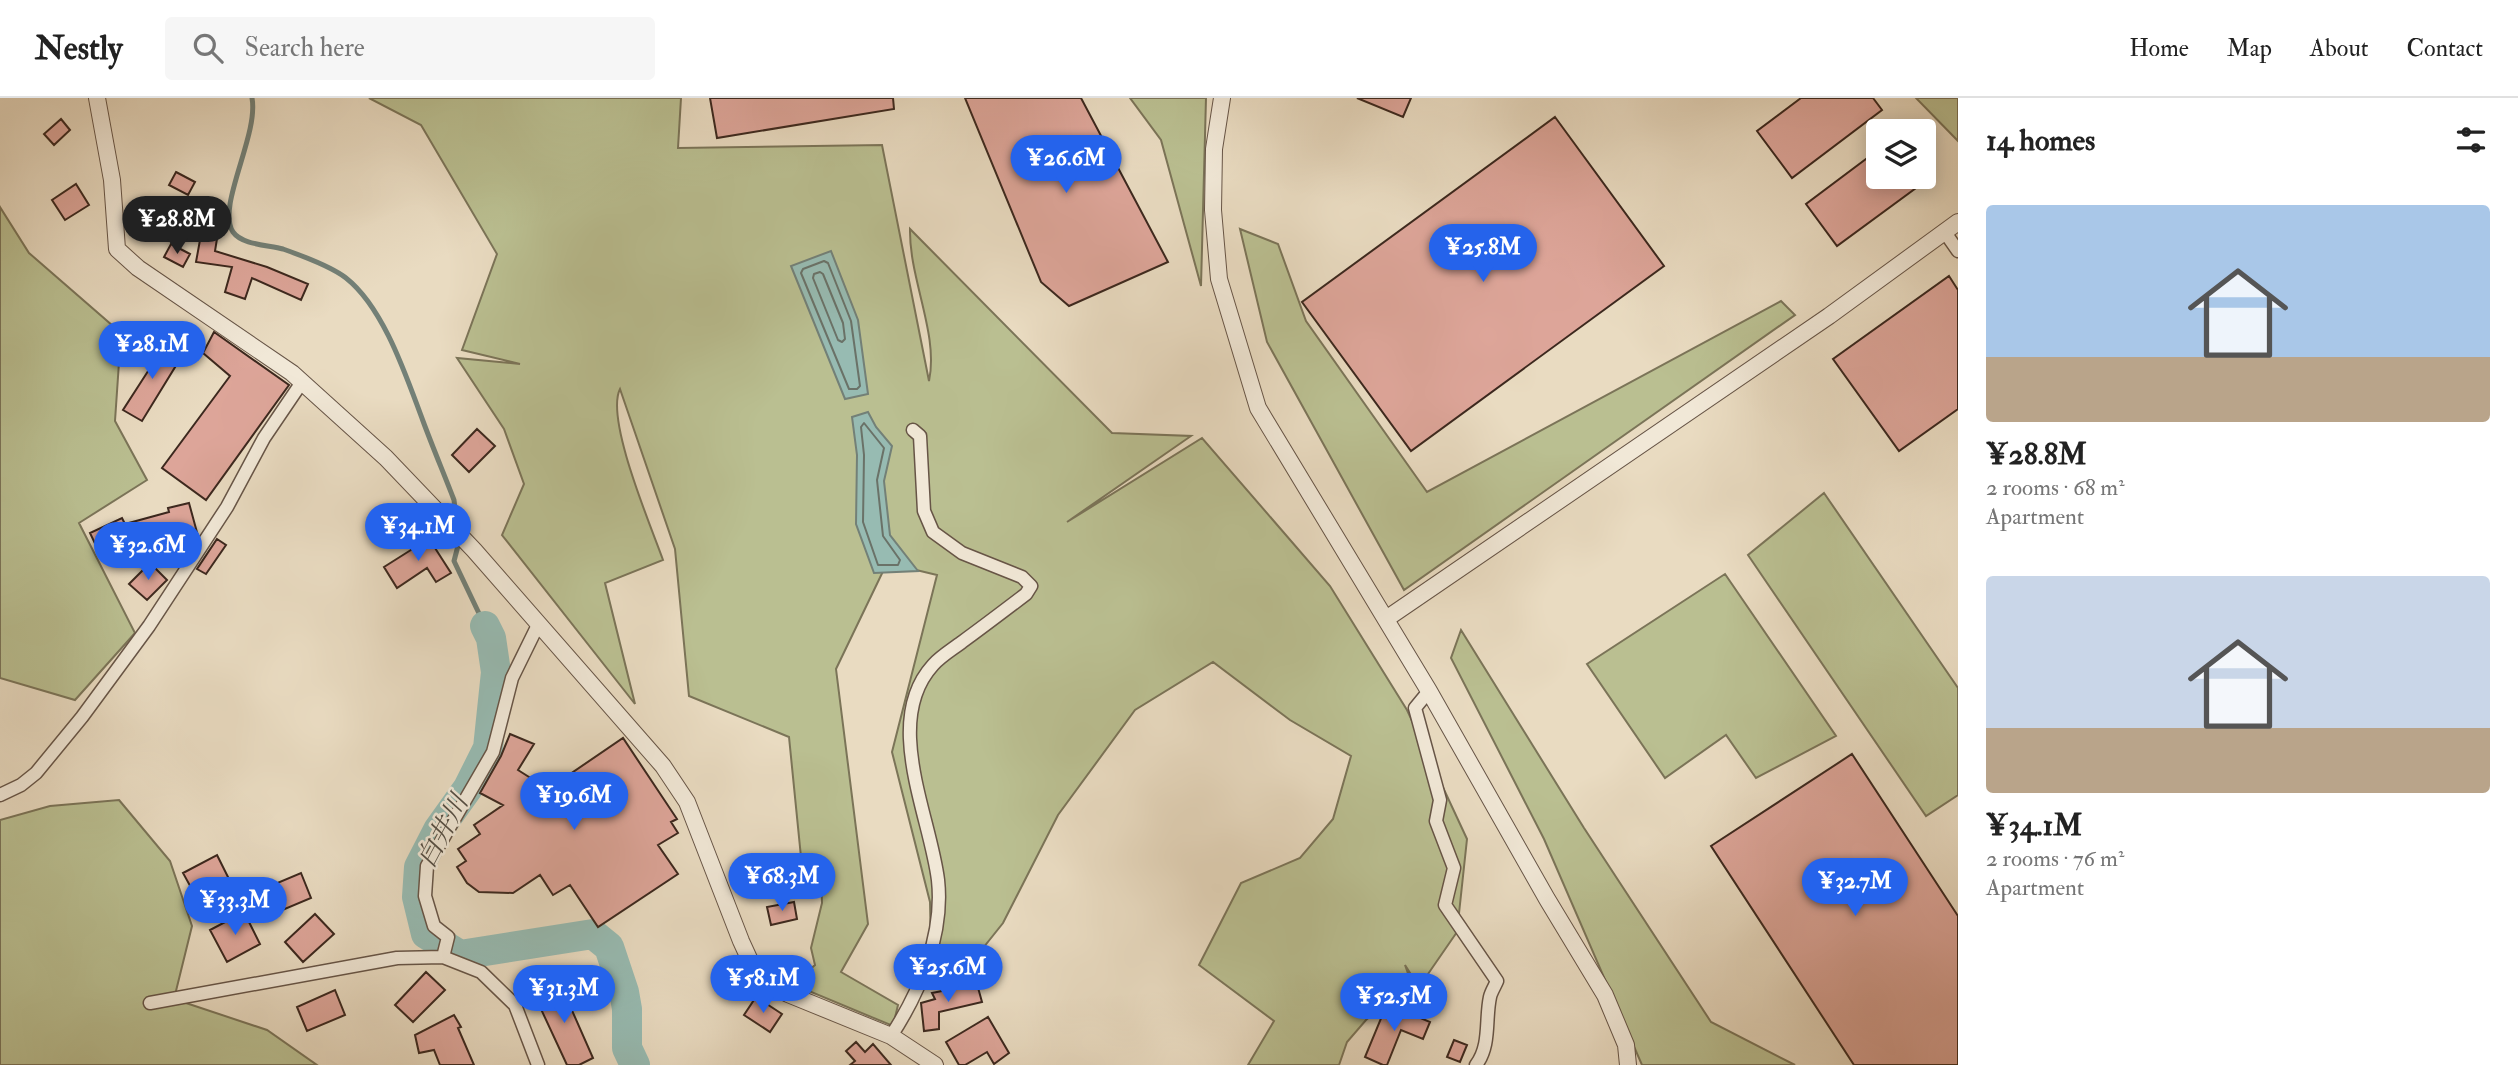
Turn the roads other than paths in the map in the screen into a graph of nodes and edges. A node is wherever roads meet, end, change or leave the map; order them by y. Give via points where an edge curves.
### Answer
1 (97, 98) edge
2 (1222, 98) edge
3 (1958, 222) edge
4 (1944, 231) junction
5 (1958, 251) edge
6 (302, 382) junction
7 (913, 430) dead end
8 (1386, 619) junction
9 (538, 625) junction
10 (1429, 691) junction
11 (0, 795) edge
12 (443, 957) junction
13 (150, 1003) dead end
14 (891, 1036) junction
15 (538, 1065) edge
16 (934, 1065) edge
17 (1476, 1065) edge
18 (1628, 1065) edge

1 - 6 street via 112,180 117,249
2 - 8 street via 1214,149 1213,211 1219,279 1233,332 1258,408
3 - 4 street
4 - 5 street
4 - 8 street via 1829,316
6 - 9 street via 386,458
6 - 11 street via 149,626 36,773
7 - 14 street via 920,436 924,511 933,532 962,553 1022,577 1031,586 933,664 915,694 909,721 912,760 938,881 938,911 930,953 908,1010
8 - 10 street
9 - 12 street via 512,678 493,751 427,866 425,896 434,926 448,937
9 - 14 street via 663,766 687,802 752,965 765,980 788,994
10 - 17 street via 1415,708 1440,800 1436,821 1454,868 1445,905 1497,981
10 - 18 street via 1605,995 1626,1045
12 - 13 street via 397,958
12 - 15 street via 481,972 515,1005
14 - 16 street

